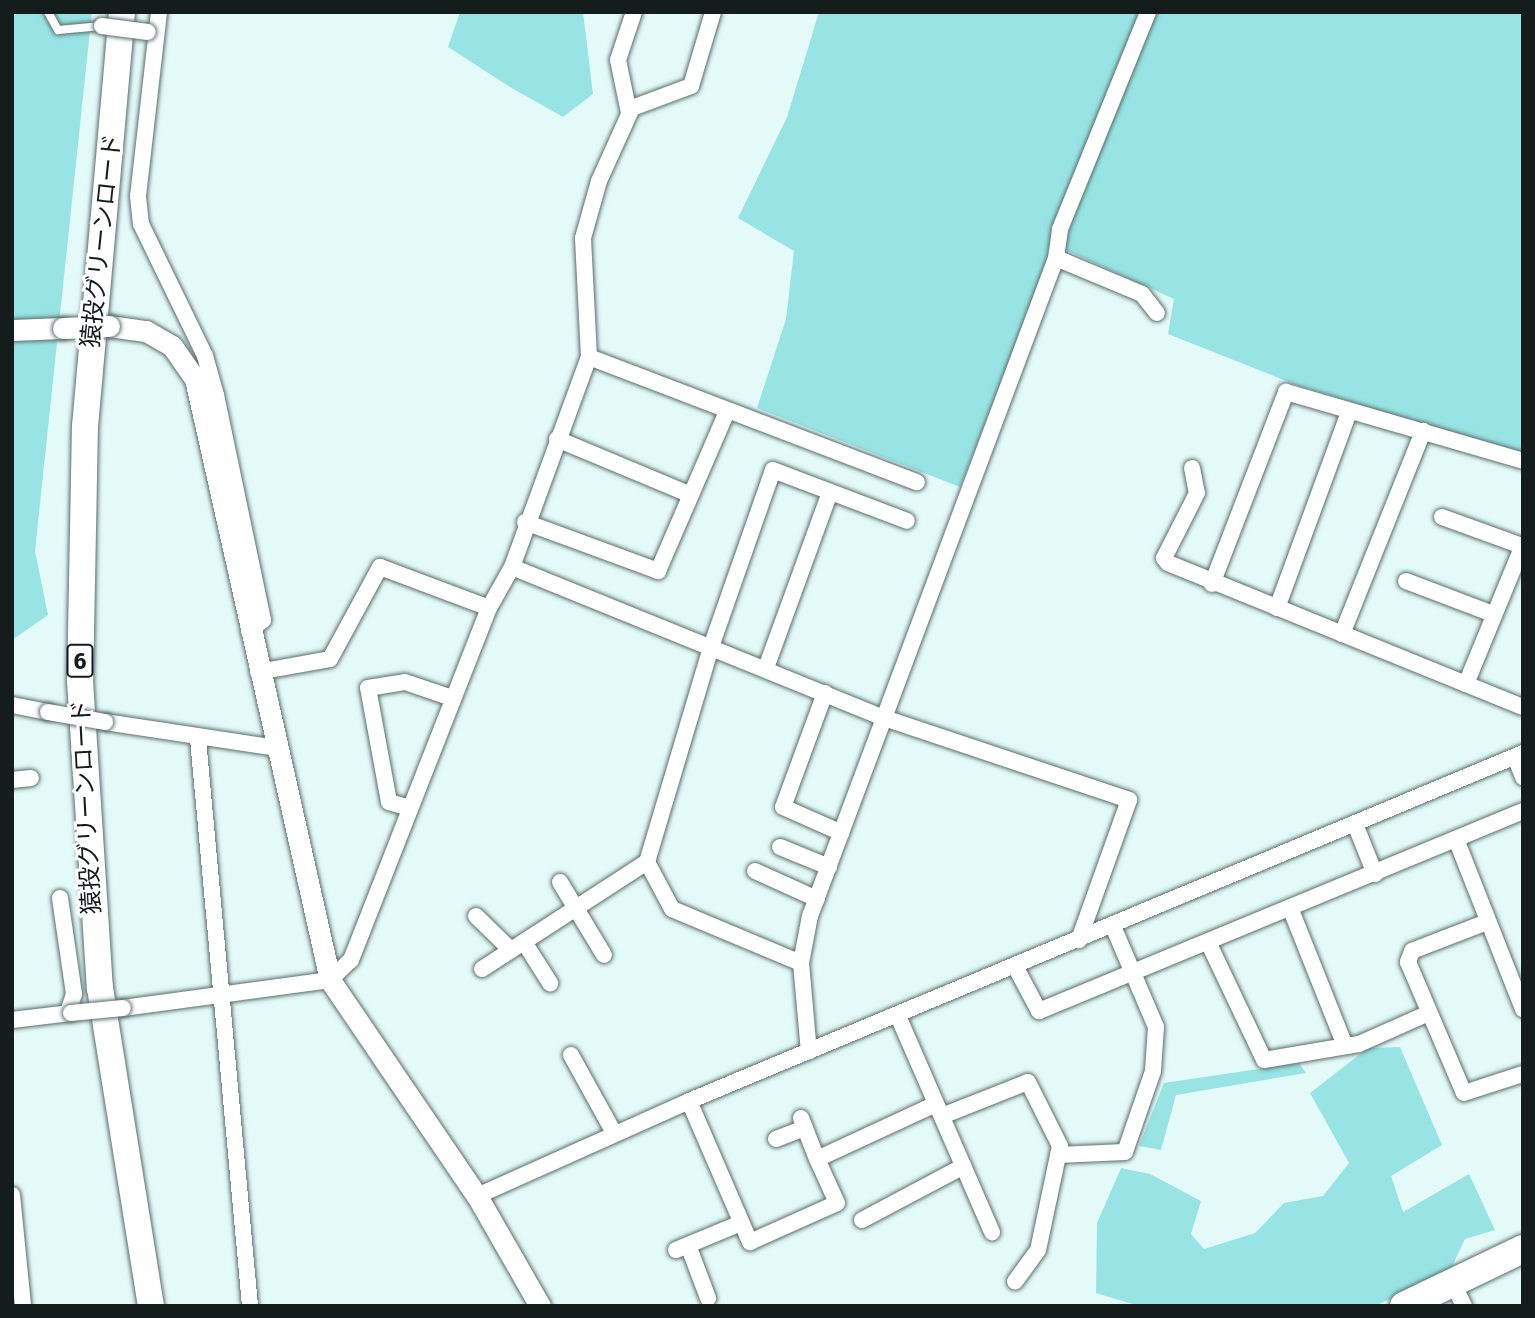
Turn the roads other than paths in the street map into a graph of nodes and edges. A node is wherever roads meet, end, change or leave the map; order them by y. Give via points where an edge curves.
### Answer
1 (48, 12) edge
2 (159, 12) edge
3 (634, 12) edge
4 (1148, 12) edge
5 (711, 14) edge
6 (112, 19) edge
7 (153, 65) junction
8 (629, 113) junction
9 (1056, 258) junction
10 (1157, 313) dead end
11 (12, 330) edge
12 (589, 357) junction
13 (1349, 412) junction
14 (726, 414) junction
15 (1423, 431) junction
16 (557, 439) junction
17 (1523, 461) edge
18 (1192, 468) dead end
19 (917, 482) dead end
20 (830, 492) junction
21 (691, 495) junction
22 (1442, 517) dead end
23 (907, 521) dead end
24 (526, 522) junction
25 (1522, 545) edge
26 (512, 567) junction
27 (1406, 581) dead end
28 (1212, 584) junction
29 (489, 608) junction
30 (1278, 608) junction
31 (1493, 614) junction
32 (249, 631) junction
33 (1342, 634) junction
34 (712, 644) junction
35 (766, 668) junction
36 (258, 672) junction
37 (1466, 684) junction
38 (825, 693) junction
39 (452, 698) junction
40 (12, 705) edge
41 (1523, 707) edge
42 (887, 719) junction
43 (198, 739) junction
44 (276, 748) junction
45 (1519, 755) edge
46 (1523, 777) edge
47 (31, 778) dead end
48 (12, 780) edge
49 (410, 808) junction
50 (1523, 811) edge
51 (1355, 824) junction
52 (842, 833) junction
53 (1457, 839) junction
54 (780, 847) dead end
55 (647, 862) junction
56 (829, 867) junction
57 (755, 871) dead end
58 (1375, 874) junction
59 (561, 881) dead end
60 (60, 898) dead end
61 (817, 899) junction
62 (577, 908) junction
63 (1291, 910) junction
64 (476, 916) dead end
65 (1487, 922) junction
66 (1113, 926) junction
67 (1079, 940) junction
68 (1209, 944) junction
69 (518, 946) junction
70 (604, 956) dead end
71 (801, 963) junction
72 (1016, 968) junction
73 (482, 969) dead end
74 (1134, 976) junction
75 (330, 980) junction
76 (550, 983) dead end
77 (222, 996) junction
78 (1523, 1009) edge
79 (70, 1013) junction
80 (1429, 1013) junction
81 (898, 1016) junction
82 (12, 1020) edge
83 (1345, 1046) junction
84 (808, 1052) junction
85 (571, 1055) dead end
86 (1523, 1074) edge
87 (689, 1101) junction
88 (939, 1110) junction
89 (118, 1123) junction
90 (614, 1133) junction
91 (776, 1139) dead end
92 (1058, 1155) junction
93 (817, 1158) junction
94 (964, 1166) junction
95 (127, 1180) junction
96 (12, 1195) edge
97 (477, 1196) junction
98 (862, 1220) dead end
99 (741, 1223) junction
100 (992, 1232) dead end
101 (1523, 1249) edge
102 (1015, 1282) dead end
103 (1459, 1296) edge
104 (708, 1298) dead end
105 (23, 1306) edge
106 (140, 1306) edge
107 (151, 1306) edge
108 (159, 1306) edge
109 (250, 1306) edge
110 (540, 1306) edge
111 (1404, 1306) edge

1 - 6 lane via 58,30
2 - 7 street
3 - 8 street via 618,60
4 - 9 street via 1060,229
5 - 8 street via 691,86
6 - 7 street, bridge via 148,32 144,63
6 - 89 main road, 猿投グリーンロード / 6 via 85,425 80,681 93,914
7 - 32 street via 138,197 141,224 205,356 216,395 263,620
8 - 12 street via 598,181 583,238
9 - 10 street via 1142,294
9 - 42 street
11 - 32 street, bridge via 109,326 165,342 195,379
12 - 14 street
12 - 16 street
13 - 15 street
13 - 28 street via 1286,391
13 - 30 street
14 - 19 street
14 - 21 street
15 - 17 street
15 - 33 street
16 - 21 street
16 - 24 street
18 - 28 street via 1197,492 1164,558
20 - 23 street
20 - 34 street via 773,470
20 - 35 street
21 - 24 street via 658,571
22 - 25 street
24 - 26 street
25 - 31 street
26 - 29 street
26 - 34 street
27 - 31 street
28 - 30 street
29 - 36 street via 380,566 330,659
29 - 39 street
30 - 33 street
31 - 37 street
32 - 36 street
33 - 37 street
34 - 35 street
34 - 55 street
35 - 38 street
36 - 44 street
37 - 41 street
38 - 42 street
38 - 52 street via 783,807
39 - 49 street
39 - 49 street via 405,682 368,688 389,802
40 - 43 street, bridge
42 - 52 street
42 - 67 street via 1129,800
43 - 44 street
43 - 77 street
44 - 75 street
45 - 46 street
45 - 51 street
47 - 48 street
49 - 75 street via 351,960
50 - 53 street
51 - 58 street
51 - 66 street
52 - 56 street
53 - 58 street
53 - 65 street
54 - 56 street
55 - 62 street
55 - 71 street via 672,909
56 - 61 street
57 - 61 street
58 - 63 street
59 - 62 street
60 - 79 street via 74,994
61 - 71 street
62 - 69 street
62 - 70 street
63 - 68 street
63 - 83 street
64 - 69 street
65 - 78 street
65 - 80 street via 1412,951 1408,962
66 - 67 street
66 - 74 street
67 - 72 street
68 - 74 street
68 - 83 street via 1256,1055 1264,1060
69 - 73 street
69 - 76 street
71 - 84 street
72 - 74 street via 1039,1011
72 - 81 street
74 - 92 street via 1156,1027 1153,1071 1125,1152
75 - 77 street
75 - 97 street
77 - 79 street, bridge
77 - 109 street
79 - 82 street
80 - 83 street
80 - 86 street via 1464,1093
81 - 84 street
81 - 88 street
84 - 87 street
85 - 90 street
87 - 90 street
87 - 99 street
88 - 92 street via 1028,1082 1060,1146
88 - 93 street
88 - 94 street
89 - 95 main road, 猿投グリーンロード / 6
89 - 106 main road
90 - 97 street
91 - 93 street via 803,1123
92 - 102 street via 1038,1250
93 - 99 street via 836,1203 750,1242
94 - 98 street
94 - 100 street
95 - 107 main road, 猿投グリーンロード / 6
95 - 108 main road
96 - 105 street
97 - 110 street
99 - 104 street via 682,1247
101 - 103 highway
103 - 111 highway

